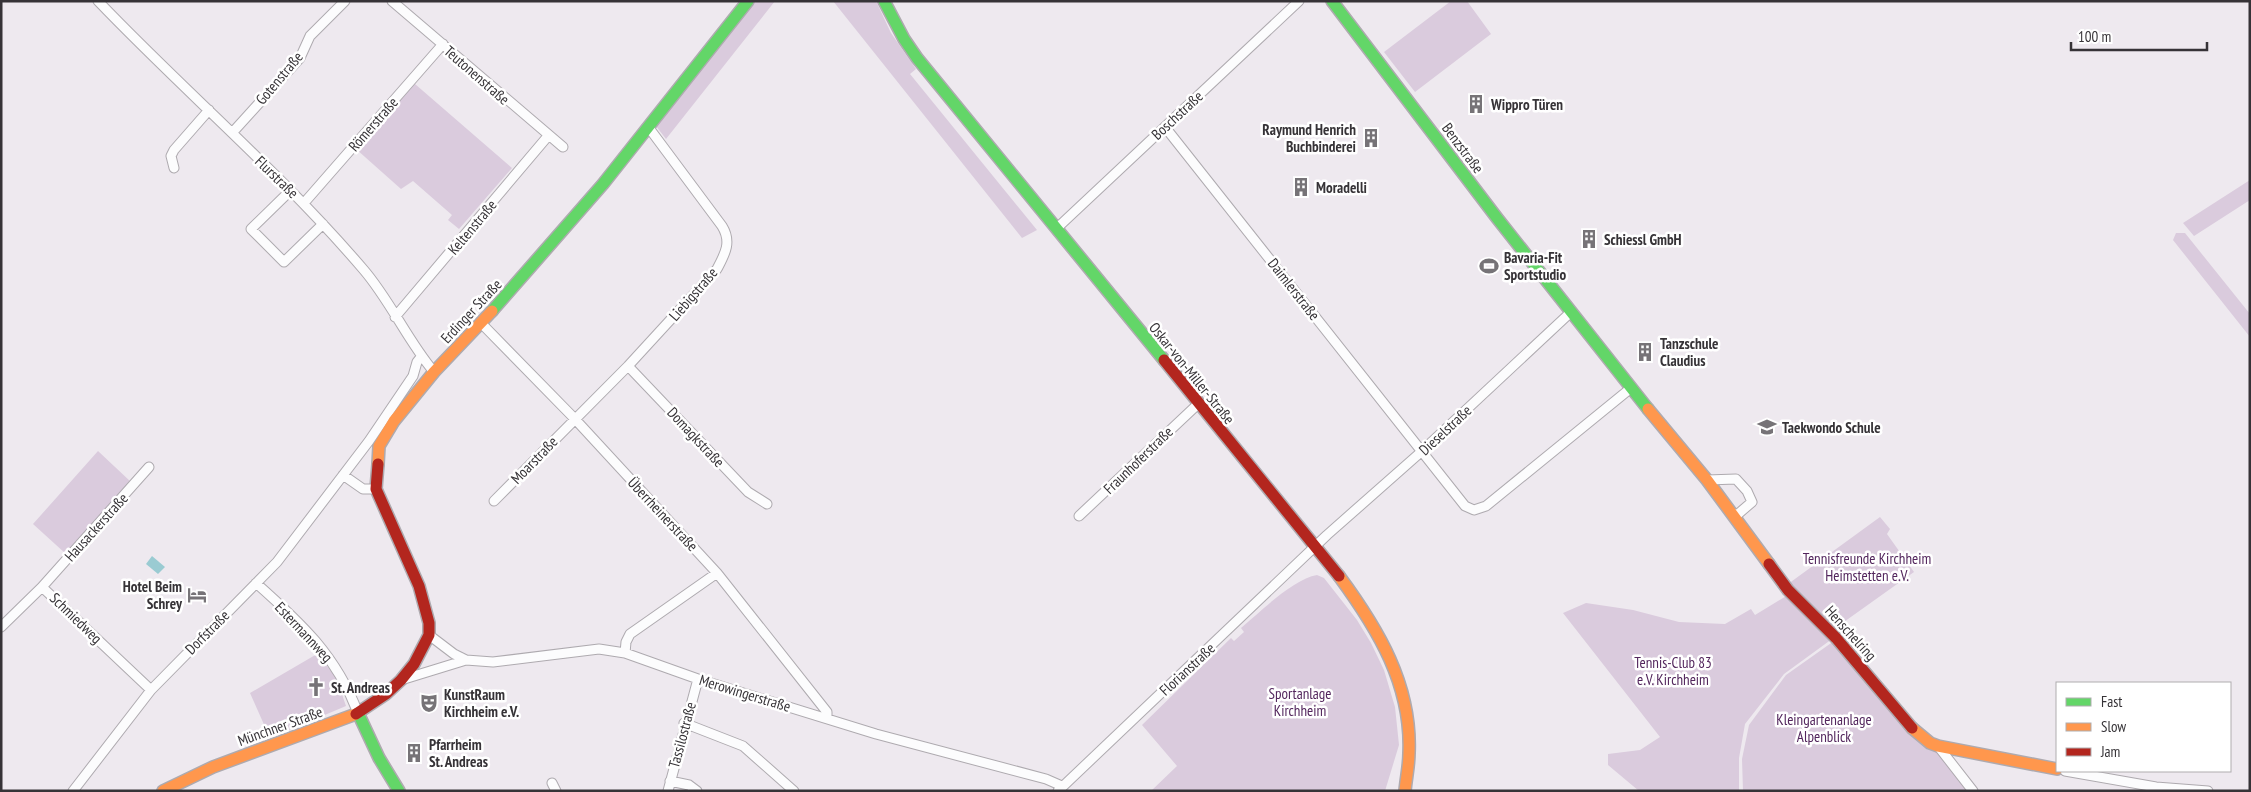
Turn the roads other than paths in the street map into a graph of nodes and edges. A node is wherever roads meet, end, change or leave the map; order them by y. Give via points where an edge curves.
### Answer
1 (98, 1) edge
2 (345, 1) edge
3 (392, 1) edge
4 (748, 1) edge
5 (884, 1) edge
6 (1299, 1) edge
7 (1332, 1) edge
8 (443, 44) junction
9 (209, 110) junction
10 (1165, 127) junction
11 (649, 128) junction
12 (232, 133) junction
13 (548, 136) junction
14 (563, 147) dead end
15 (174, 168) dead end
16 (291, 190) junction
17 (304, 203) junction
18 (323, 224) junction
19 (1056, 229) junction
20 (1571, 312) junction
21 (395, 317) junction
22 (481, 323) junction
23 (421, 357) junction
24 (628, 366) junction
25 (434, 372) junction
26 (1630, 388) junction
27 (1198, 404) junction
28 (574, 418) junction
29 (374, 443) junction
30 (1421, 452) junction
31 (149, 467) dead end
32 (343, 475) junction
33 (1707, 480) junction
34 (376, 489) junction
35 (494, 501) dead end
36 (767, 504) dead end
37 (1732, 514) junction
38 (1079, 516) dead end
39 (1316, 546) junction
40 (718, 573) junction
41 (256, 583) junction
42 (42, 587) junction
43 (1, 627) edge
44 (429, 635) junction
45 (625, 653) junction
46 (466, 660) junction
47 (698, 679) junction
48 (401, 680) junction
49 (151, 690) junction
50 (358, 713) junction
51 (827, 718) junction
52 (684, 723) junction
53 (1938, 746) junction
54 (2056, 769) edge
55 (2071, 772) edge
56 (670, 781) junction
57 (1060, 789) edge
58 (73, 791) edge
59 (162, 791) edge
60 (398, 791) edge
61 (668, 791) edge
62 (697, 791) edge
63 (794, 791) edge
64 (1406, 791) edge
65 (1973, 791) edge
66 (2208, 791) edge

1 - 9 street, Flurstraße
2 - 12 street, Gotenstraße via 310,36 300,58
3 - 8 street, Teutonenstraße
4 - 11 street, Erdinger Straße
5 - 19 street, Oskar-von-Miller-Straße via 917,58
6 - 10 street, Boschstraße
7 - 20 street, Benzstraße
8 - 13 street, Teutonenstraße
8 - 17 street, Römerstraße
9 - 12 street, Flurstraße
9 - 15 street via 174,150 171,156
10 - 19 street, Boschstraße
10 - 30 street, Daimlerstraße
11 - 22 street, Erdinger Straße
11 - 24 street, Liebigstraße via 722,226 727,234 727,251 717,269
12 - 16 street, Flurstraße
13 - 14 street, Teutonenstraße
13 - 21 street, Keltenstraße
16 - 17 street, Flurstraße
16 - 18 street via 251,230 284,262
17 - 18 street, Flurstraße
18 - 21 street, Flurstraße via 365,271
19 - 27 street, Oskar-von-Miller-Straße
20 - 26 street, Henschelring
20 - 30 street, Dieselstraße
21 - 23 street, Flurstraße
22 - 25 street, Erdinger Straße
22 - 28 street, Überrheinerstraße
23 - 25 street, Flurstraße
23 - 29 street, Dorfstraße
24 - 28 street, Liebigstraße
24 - 36 street, Domagkstraße via 748,492
25 - 29 street, Erdinger Straße
26 - 30 street via 1486,506 1474,510 1465,506
26 - 33 street, Henschelring
27 - 38 street, Fraunhoferstraße
27 - 39 street, Oskar-von-Miller-Straße
28 - 35 street, Moarstraße
28 - 40 street, Überrheinerstraße
29 - 32 street, Dorfstraße
29 - 34 street, Erdinger Straße
30 - 39 street, Dieselstraße
31 - 42 street, Hausackerstraße
32 - 34 street via 363,489
32 - 41 street, Dorfstraße via 277,562
33 - 37 street, Henschelring
33 - 37 street via 1736,479 1748,491 1752,502 1738,514
34 - 44 street, Erdinger Straße via 419,586
37 - 53 street, Henschelring via 1788,590 1836,638 1913,729
39 - 57 street, Florianstraße
39 - 64 street, Oskar-von-Miller-Straße via 1368,615 1391,656 1409,717
40 - 45 street via 630,634
40 - 51 street, Überrheinerstraße via 828,712
41 - 49 street, Dorfstraße
41 - 50 street, Estermannweg via 290,613 327,654 339,670
42 - 43 street, Schmiedweg
42 - 49 street, Schmiedweg
44 - 46 street, Merowingerstraße
44 - 48 street via 419,657
45 - 46 street, Merowingerstraße via 599,649 493,662
45 - 47 street, Merowingerstraße
46 - 48 street
47 - 51 street, Merowingerstraße
47 - 52 street, Tassilostraße
48 - 50 street, Münchner Straße
49 - 58 street, Dorfstraße
50 - 59 street, Münchner Straße via 213,767
50 - 60 street
51 - 57 street, Merowingerstraße via 1046,779
52 - 56 street, Tassilostraße
52 - 63 street via 743,746
53 - 54 street, Henschelring
53 - 65 street
55 - 66 street via 2156,787
56 - 61 street, Tassilostraße
56 - 62 street

